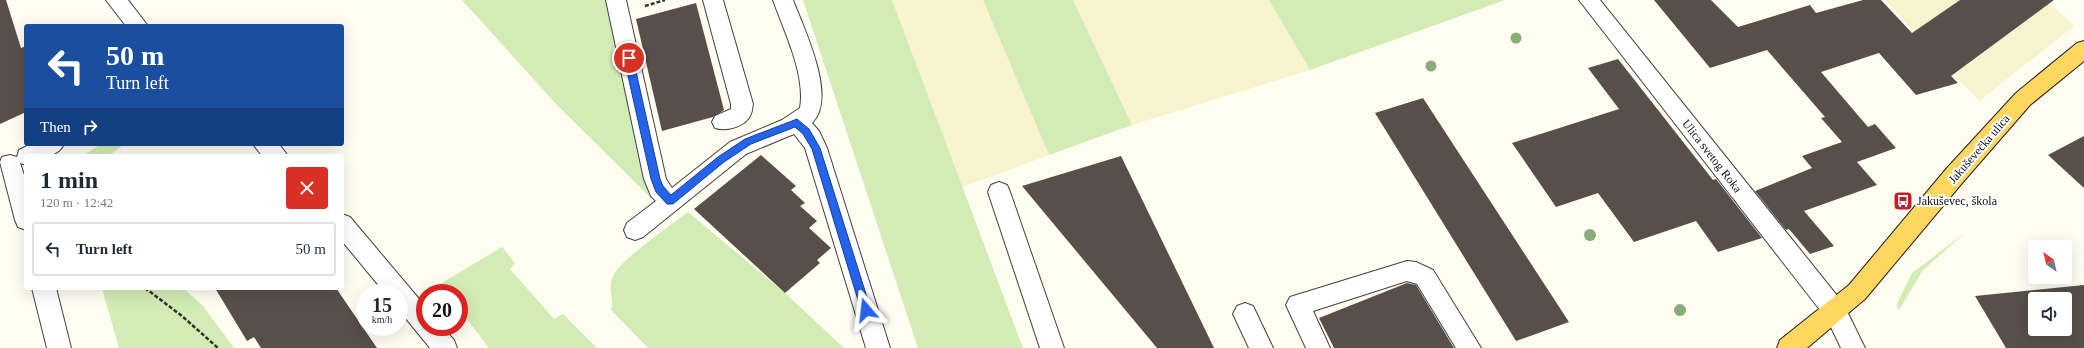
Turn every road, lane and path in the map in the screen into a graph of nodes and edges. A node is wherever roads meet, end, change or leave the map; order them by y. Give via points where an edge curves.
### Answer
1 (116, 0) edge
2 (616, 0) edge
3 (666, 0) edge
4 (713, 0) edge
5 (783, 0) edge
6 (1589, 0) edge
7 (640, 7) dead end
8 (136, 24) edge
9 (2084, 49) edge
10 (724, 122) dead end
11 (797, 122) junction
12 (49, 146) edge
13 (266, 146) edge
14 (31, 154) edge
15 (275, 154) edge
16 (16, 161) edge
17 (999, 192) dead end
18 (670, 201) junction
19 (24, 208) edge
20 (344, 226) edge
21 (635, 230) dead end
22 (45, 290) edge
23 (148, 290) edge
24 (1835, 311) junction
25 (416, 313) edge
26 (1245, 314) dead end
27 (435, 336) edge
28 (60, 348) edge
29 (218, 348) edge
30 (445, 348) edge
31 (878, 348) edge
32 (1052, 348) edge
33 (1261, 348) edge
34 (1318, 348) edge
35 (1469, 348) edge
36 (1789, 348) edge
37 (1853, 348) edge

1 - 8 street
2 - 18 street via 655,179 659,189
3 - 7 path
4 - 10 street via 742,104 741,113
5 - 11 street via 812,92 810,109 806,116
6 - 24 street, Ulica svetog Roka
9 - 24 main road, Jakuševečka ulica via 2023,99 1857,292
11 - 18 street via 738,148
11 - 31 street via 811,136 816,148
12 - 14 street
13 - 15 street
16 - 19 street
17 - 32 street
18 - 21 street
20 - 25 street
22 - 28 street
23 - 29 path
24 - 36 main road, Jakuševečka ulica
24 - 37 street
26 - 33 street
27 - 30 street
34 - 35 street via 1298,305 1407,271 1425,277

